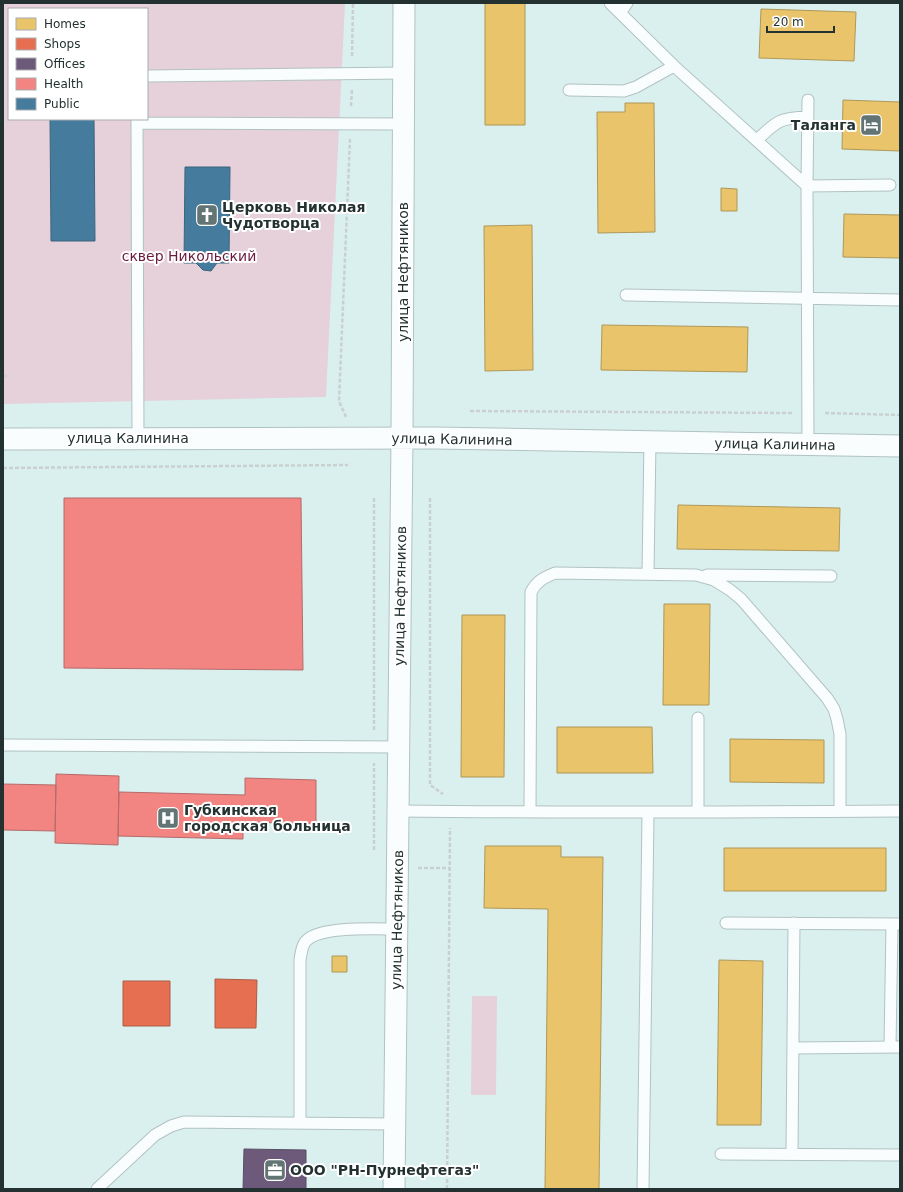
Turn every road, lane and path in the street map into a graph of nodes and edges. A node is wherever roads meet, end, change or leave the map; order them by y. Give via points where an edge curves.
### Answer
1 (353, 3) edge
2 (404, 3) edge
3 (610, 3) edge
4 (627, 3) edge
5 (620, 13) junction
6 (674, 66) junction
7 (352, 73) junction
8 (404, 73) junction
9 (148, 76) edge
10 (568, 90) dead end
11 (808, 100) dead end
12 (808, 117) junction
13 (137, 121) edge
14 (351, 124) junction
15 (404, 124) junction
16 (757, 140) junction
17 (890, 185) dead end
18 (807, 186) junction
19 (626, 295) dead end
20 (808, 299) junction
21 (900, 300) edge
22 (3, 376) edge
23 (9, 376) dead end
24 (470, 411) dead end
25 (808, 413) junction
26 (900, 414) edge
27 (347, 420) dead end
28 (402, 438) junction
29 (3, 439) edge
30 (138, 439) junction
31 (650, 441) junction
32 (808, 445) junction
33 (900, 446) edge
34 (348, 465) dead end
35 (3, 468) edge
36 (374, 498) dead end
37 (430, 498) dead end
38 (648, 573) junction
39 (696, 575) junction
40 (831, 576) dead end
41 (698, 718) dead end
42 (3, 745) edge
43 (374, 746) junction
44 (399, 747) junction
45 (398, 811) junction
46 (698, 811) junction
47 (840, 811) junction
48 (900, 811) edge
49 (450, 812) junction
50 (530, 812) junction
51 (648, 813) junction
52 (374, 853) dead end
53 (726, 923) dead end
54 (794, 923) junction
55 (896, 924) edge
56 (397, 929) junction
57 (895, 1047) edge
58 (793, 1048) junction
59 (300, 1123) junction
60 (396, 1124) junction
61 (721, 1154) dead end
62 (792, 1154) junction
63 (900, 1155) edge
64 (97, 1189) edge
65 (394, 1189) edge
66 (447, 1189) edge
67 (643, 1189) edge

1 - 7 path
2 - 8 street, улица Нефтяников
3 - 5 lane
4 - 5 lane
5 - 6 lane
6 - 10 lane via 624,91
6 - 16 lane
7 - 8 lane
7 - 9 lane
7 - 14 path
8 - 15 street, улица Нефтяников
11 - 12 lane
12 - 16 lane via 781,120
12 - 18 lane
13 - 14 lane
13 - 30 lane
14 - 15 lane
14 - 27 path via 339,401
15 - 28 street, улица Нефтяников
16 - 18 lane
17 - 18 lane
18 - 20 lane
19 - 20 lane
20 - 21 lane
20 - 25 lane
22 - 23 path
24 - 25 path
25 - 26 path
25 - 32 lane
28 - 30 street, улица Калинина
28 - 31 street, улица Калинина
28 - 44 street, улица Нефтяников
29 - 30 street, улица Калинина
31 - 32 street, улица Калинина
31 - 38 lane
32 - 33 street, улица Калинина
34 - 35 path
36 - 43 path
37 - 49 path via 430,785 442,794 451,794
38 - 39 lane
38 - 50 lane via 555,573 536,584 532,592
39 - 40 lane
39 - 47 lane via 714,580 741,599 834,709 840,734
41 - 46 lane
42 - 43 lane
43 - 44 lane
43 - 52 path
44 - 45 street, улица Нефтяников
45 - 49 lane
45 - 56 street, улица Нефтяников
46 - 47 lane
46 - 51 lane
47 - 48 lane
49 - 50 lane
49 - 66 path
50 - 51 lane
51 - 67 lane
53 - 54 lane
54 - 55 lane
54 - 58 lane
55 - 57 lane
56 - 59 lane via 338,930 313,936 306,941 300,960
56 - 60 street, улица Нефтяников
57 - 58 lane
58 - 62 lane
59 - 60 lane
59 - 64 lane via 184,1122 171,1126 155,1135
60 - 65 street, улица Нефтяников
61 - 62 lane
62 - 63 lane

